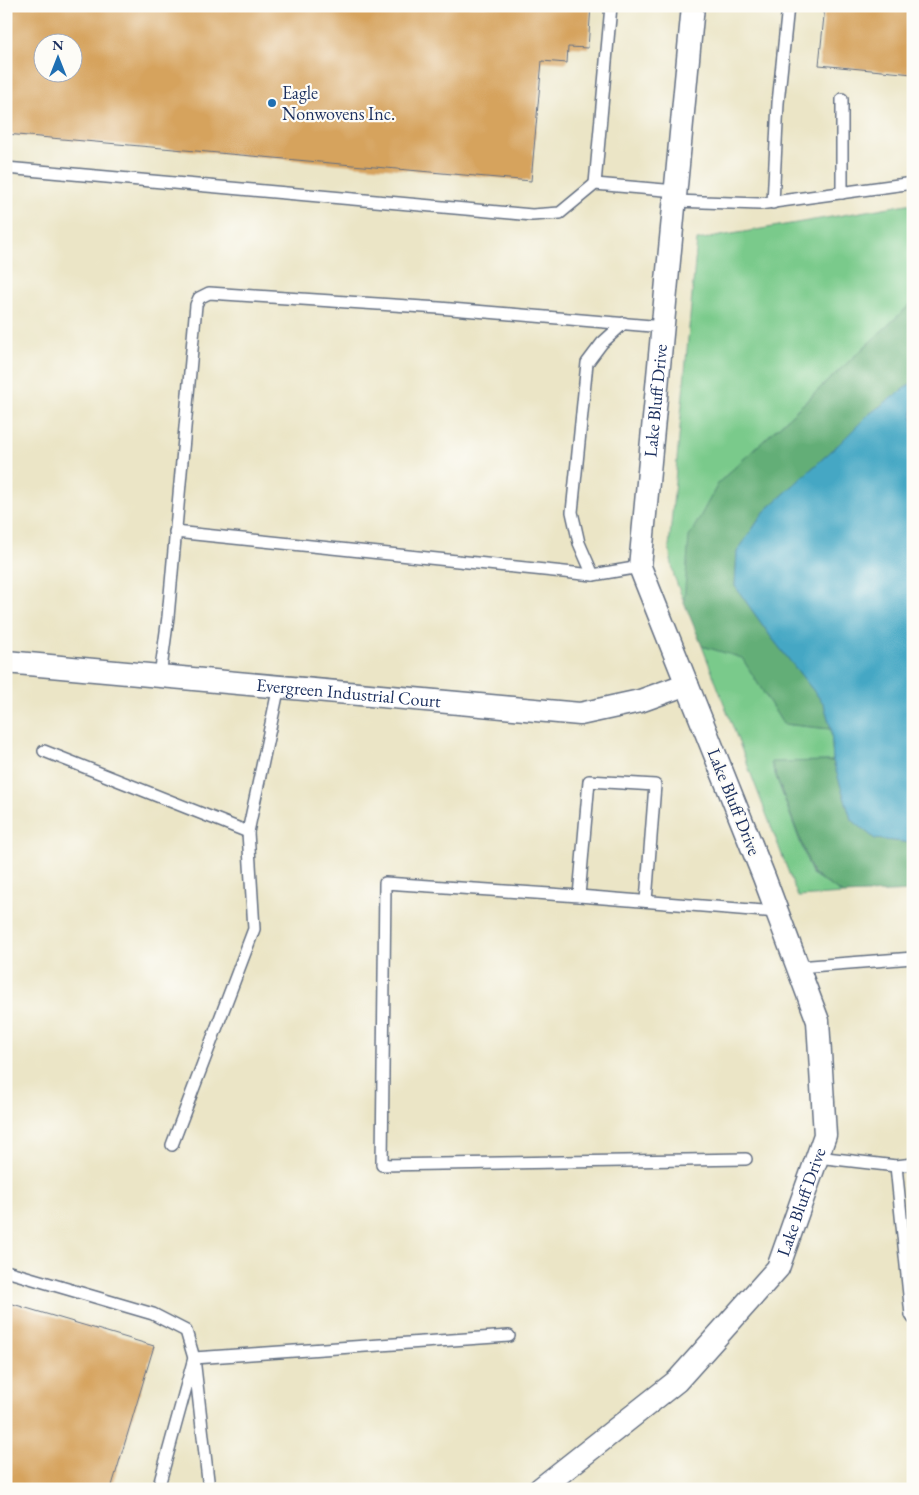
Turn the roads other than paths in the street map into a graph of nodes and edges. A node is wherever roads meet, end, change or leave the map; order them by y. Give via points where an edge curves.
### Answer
1 (611, 6) edge
2 (693, 6) edge
3 (788, 6) edge
4 (842, 99) dead end
5 (6, 168) edge
6 (913, 183) edge
7 (595, 184) junction
8 (842, 193) junction
9 (675, 196) junction
10 (773, 203) junction
11 (624, 323) junction
12 (663, 327) junction
13 (175, 532) junction
14 (640, 567) junction
15 (593, 575) junction
16 (6, 662) edge
17 (160, 676) junction
18 (687, 684) junction
19 (279, 686) junction
20 (44, 751) dead end
21 (248, 832) junction
22 (579, 896) junction
23 (646, 901) junction
24 (777, 912) junction
25 (913, 958) edge
26 (798, 967) junction
27 (172, 1145) dead end
28 (817, 1157) junction
29 (746, 1159) dead end
30 (913, 1164) edge
31 (896, 1166) junction
32 (6, 1271) edge
33 (913, 1318) edge
34 (509, 1336) dead end
35 (194, 1358) junction
36 (158, 1489) edge
37 (209, 1489) edge
38 (540, 1489) edge

1 - 7 lane
2 - 9 street, Lake Bluff Drive
3 - 10 lane via 778,103
4 - 8 lane
5 - 7 lane via 532,215 560,213
6 - 8 lane
7 - 9 lane
8 - 10 lane
9 - 10 lane
9 - 12 street, Lake Bluff Drive
11 - 12 lane
11 - 13 lane via 208,293 199,298 196,305
11 - 15 lane via 602,343 587,363 572,512 579,543
12 - 14 street, Lake Bluff Drive
13 - 15 lane
13 - 17 lane
14 - 15 lane
14 - 18 street, Lake Bluff Drive
16 - 17 street, Evergreen Industrial Court
17 - 19 street, Evergreen Industrial Court
18 - 19 street, Evergreen Industrial Court via 640,701 580,714
18 - 24 street, Lake Bluff Drive
19 - 21 lane
20 - 21 lane
21 - 27 lane via 254,929
22 - 23 lane
22 - 23 lane via 589,781 655,785
22 - 29 lane via 385,883 382,1165
23 - 24 lane
24 - 26 street, Lake Bluff Drive
25 - 26 lane
26 - 28 street, Lake Bluff Drive via 818,1021 825,1134
28 - 31 lane
28 - 38 street, Lake Bluff Drive via 778,1268 677,1381
30 - 31 lane
31 - 33 lane
32 - 35 lane via 153,1314 186,1331
34 - 35 lane
35 - 36 lane
35 - 37 lane

